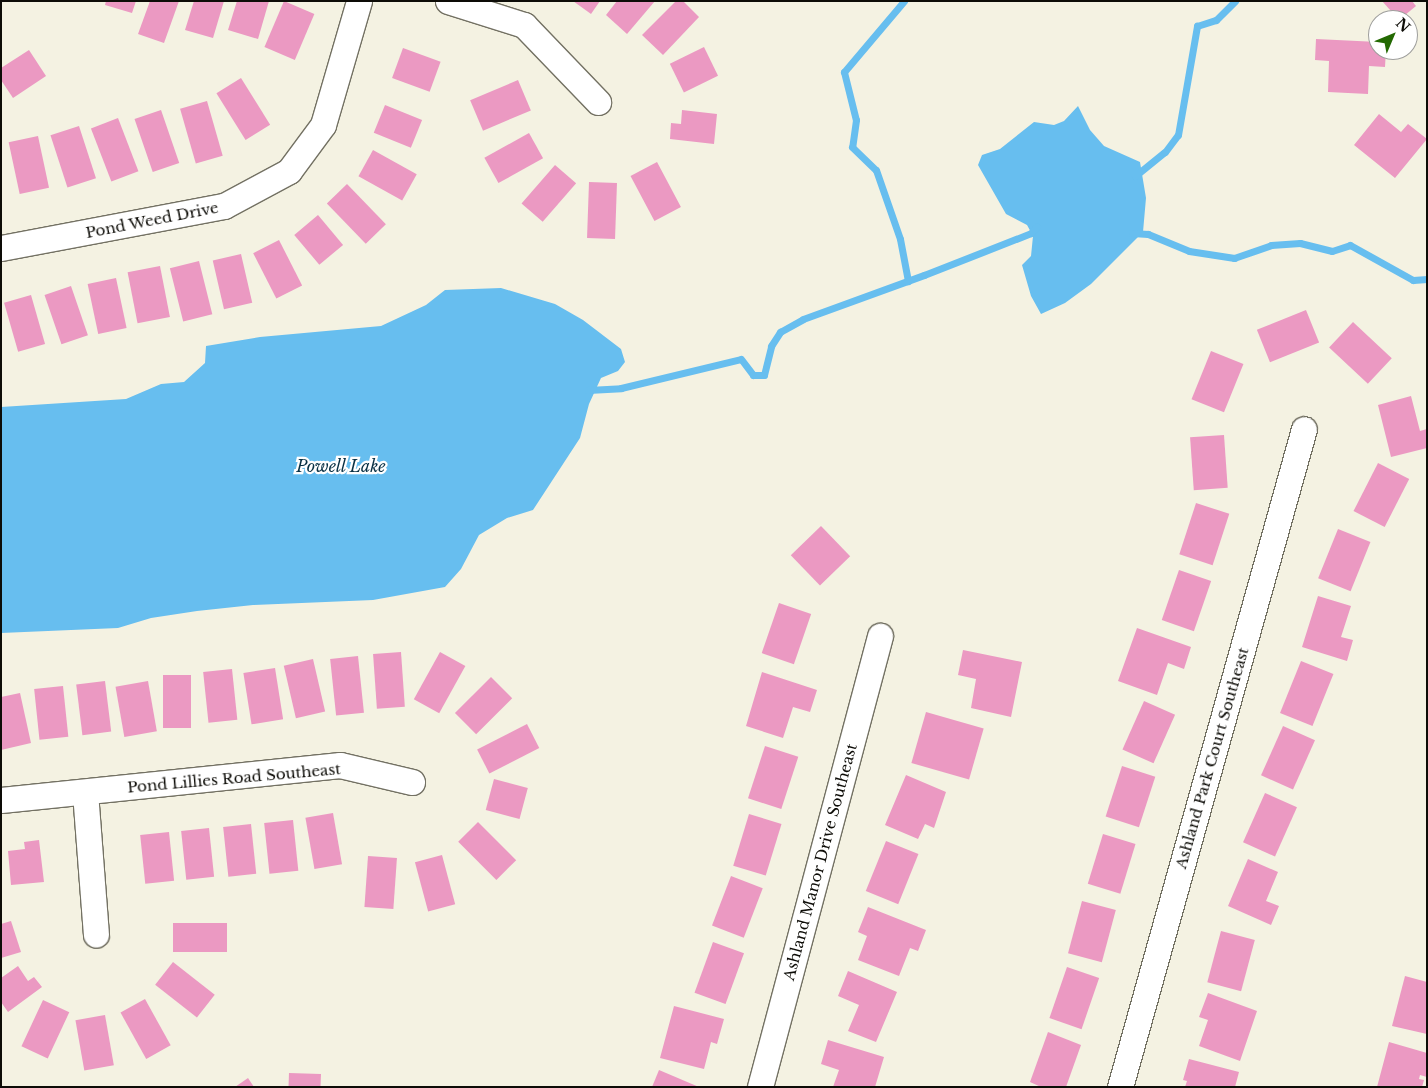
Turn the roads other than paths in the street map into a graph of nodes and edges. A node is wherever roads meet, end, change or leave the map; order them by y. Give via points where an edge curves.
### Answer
1 (359, 1) edge
2 (448, 1) edge
3 (598, 102) dead end
4 (1, 248) edge
5 (1304, 429) dead end
6 (880, 636) dead end
7 (412, 782) dead end
8 (85, 792) junction
9 (1, 800) edge
10 (96, 935) dead end
11 (760, 1087) edge
12 (1120, 1087) edge

1 - 4 street, Pond Weed Drive via 323,125 289,171 224,206
2 - 3 street via 524,25
5 - 12 street, Ashland Park Court Southeast
6 - 11 street, Ashland Manor Drive Southeast
7 - 8 street, Pond Lillies Road Southeast via 340,765
8 - 9 street, Pond Lillies Road Southeast
8 - 10 street

